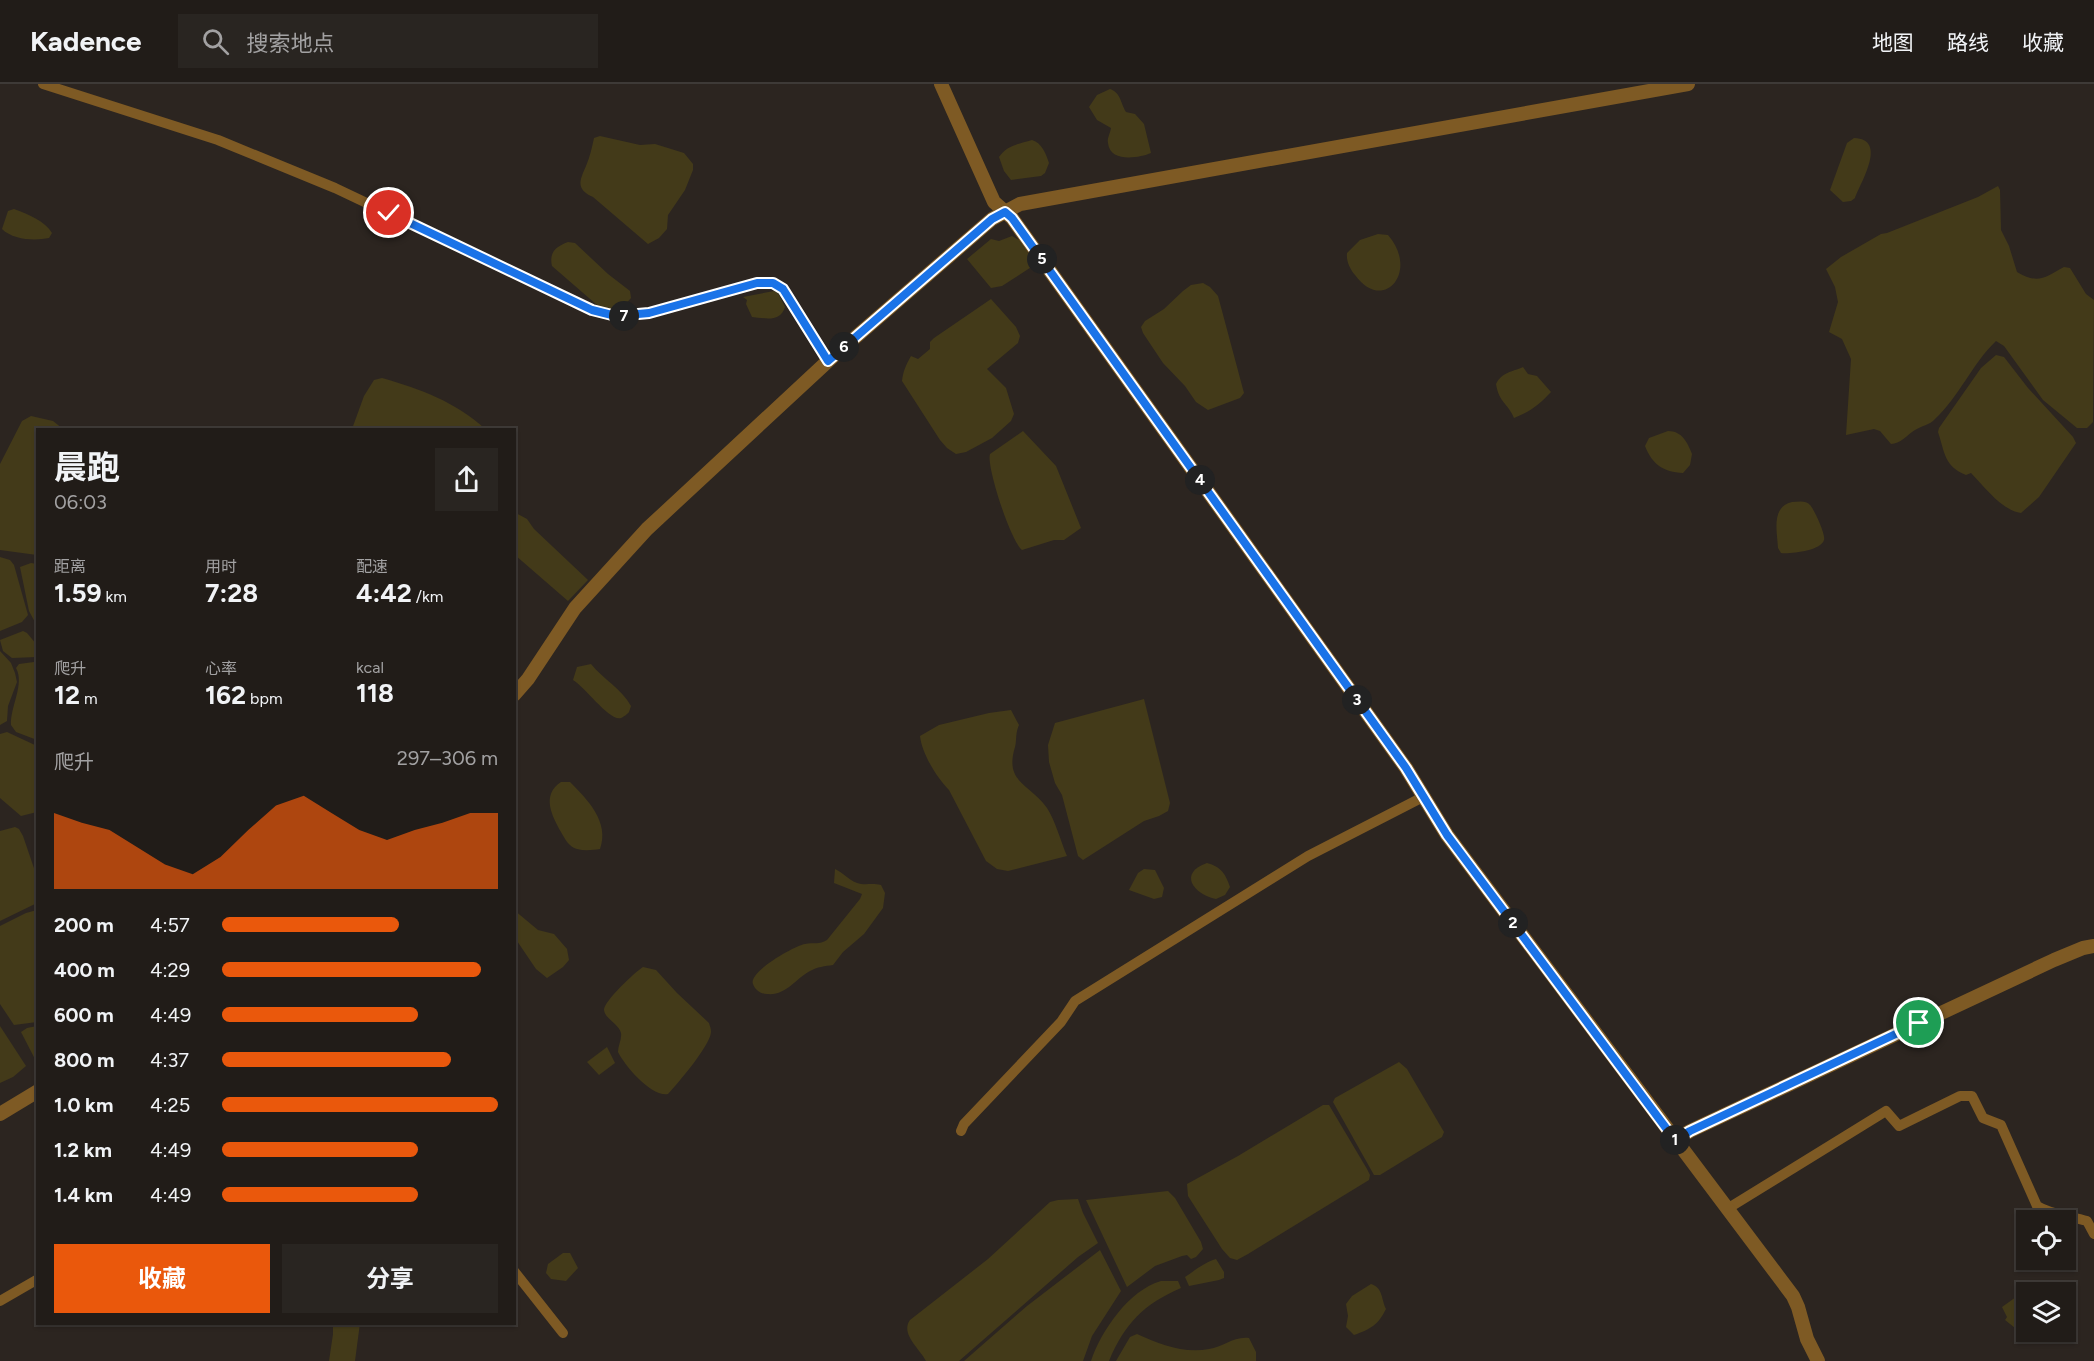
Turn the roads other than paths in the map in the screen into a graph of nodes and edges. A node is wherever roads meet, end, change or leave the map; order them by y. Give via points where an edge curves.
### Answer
1 (43, 84) edge
2 (941, 84) edge
3 (1688, 84) edge
4 (1005, 212) junction
5 (828, 361) junction
6 (516, 693) edge
7 (1423, 797) junction
8 (2094, 946) edge
9 (36, 1092) edge
10 (0, 1114) edge
11 (960, 1131) dead end
12 (1675, 1140) junction
13 (1727, 1209) junction
14 (2094, 1234) edge
15 (516, 1274) edge
16 (36, 1280) edge
17 (0, 1301) edge
18 (562, 1333) dead end
19 (1818, 1361) edge

1 - 5 street via 218,140 335,188 592,310 616,316 649,313 757,283 773,283 783,289
2 - 4 street via 994,202
3 - 4 street via 1020,204
4 - 5 street via 992,219
4 - 7 street via 1406,768
5 - 6 street via 647,529 575,608
7 - 11 street via 1308,856 1075,1001 1062,1022
7 - 12 street
8 - 12 street via 2054,960
9 - 10 street
12 - 13 street
13 - 14 street via 1886,1111 1899,1126 1960,1096 1972,1096 1983,1118 2001,1125 2037,1206 2087,1221
13 - 19 street via 1793,1296
15 - 18 street
16 - 17 street

